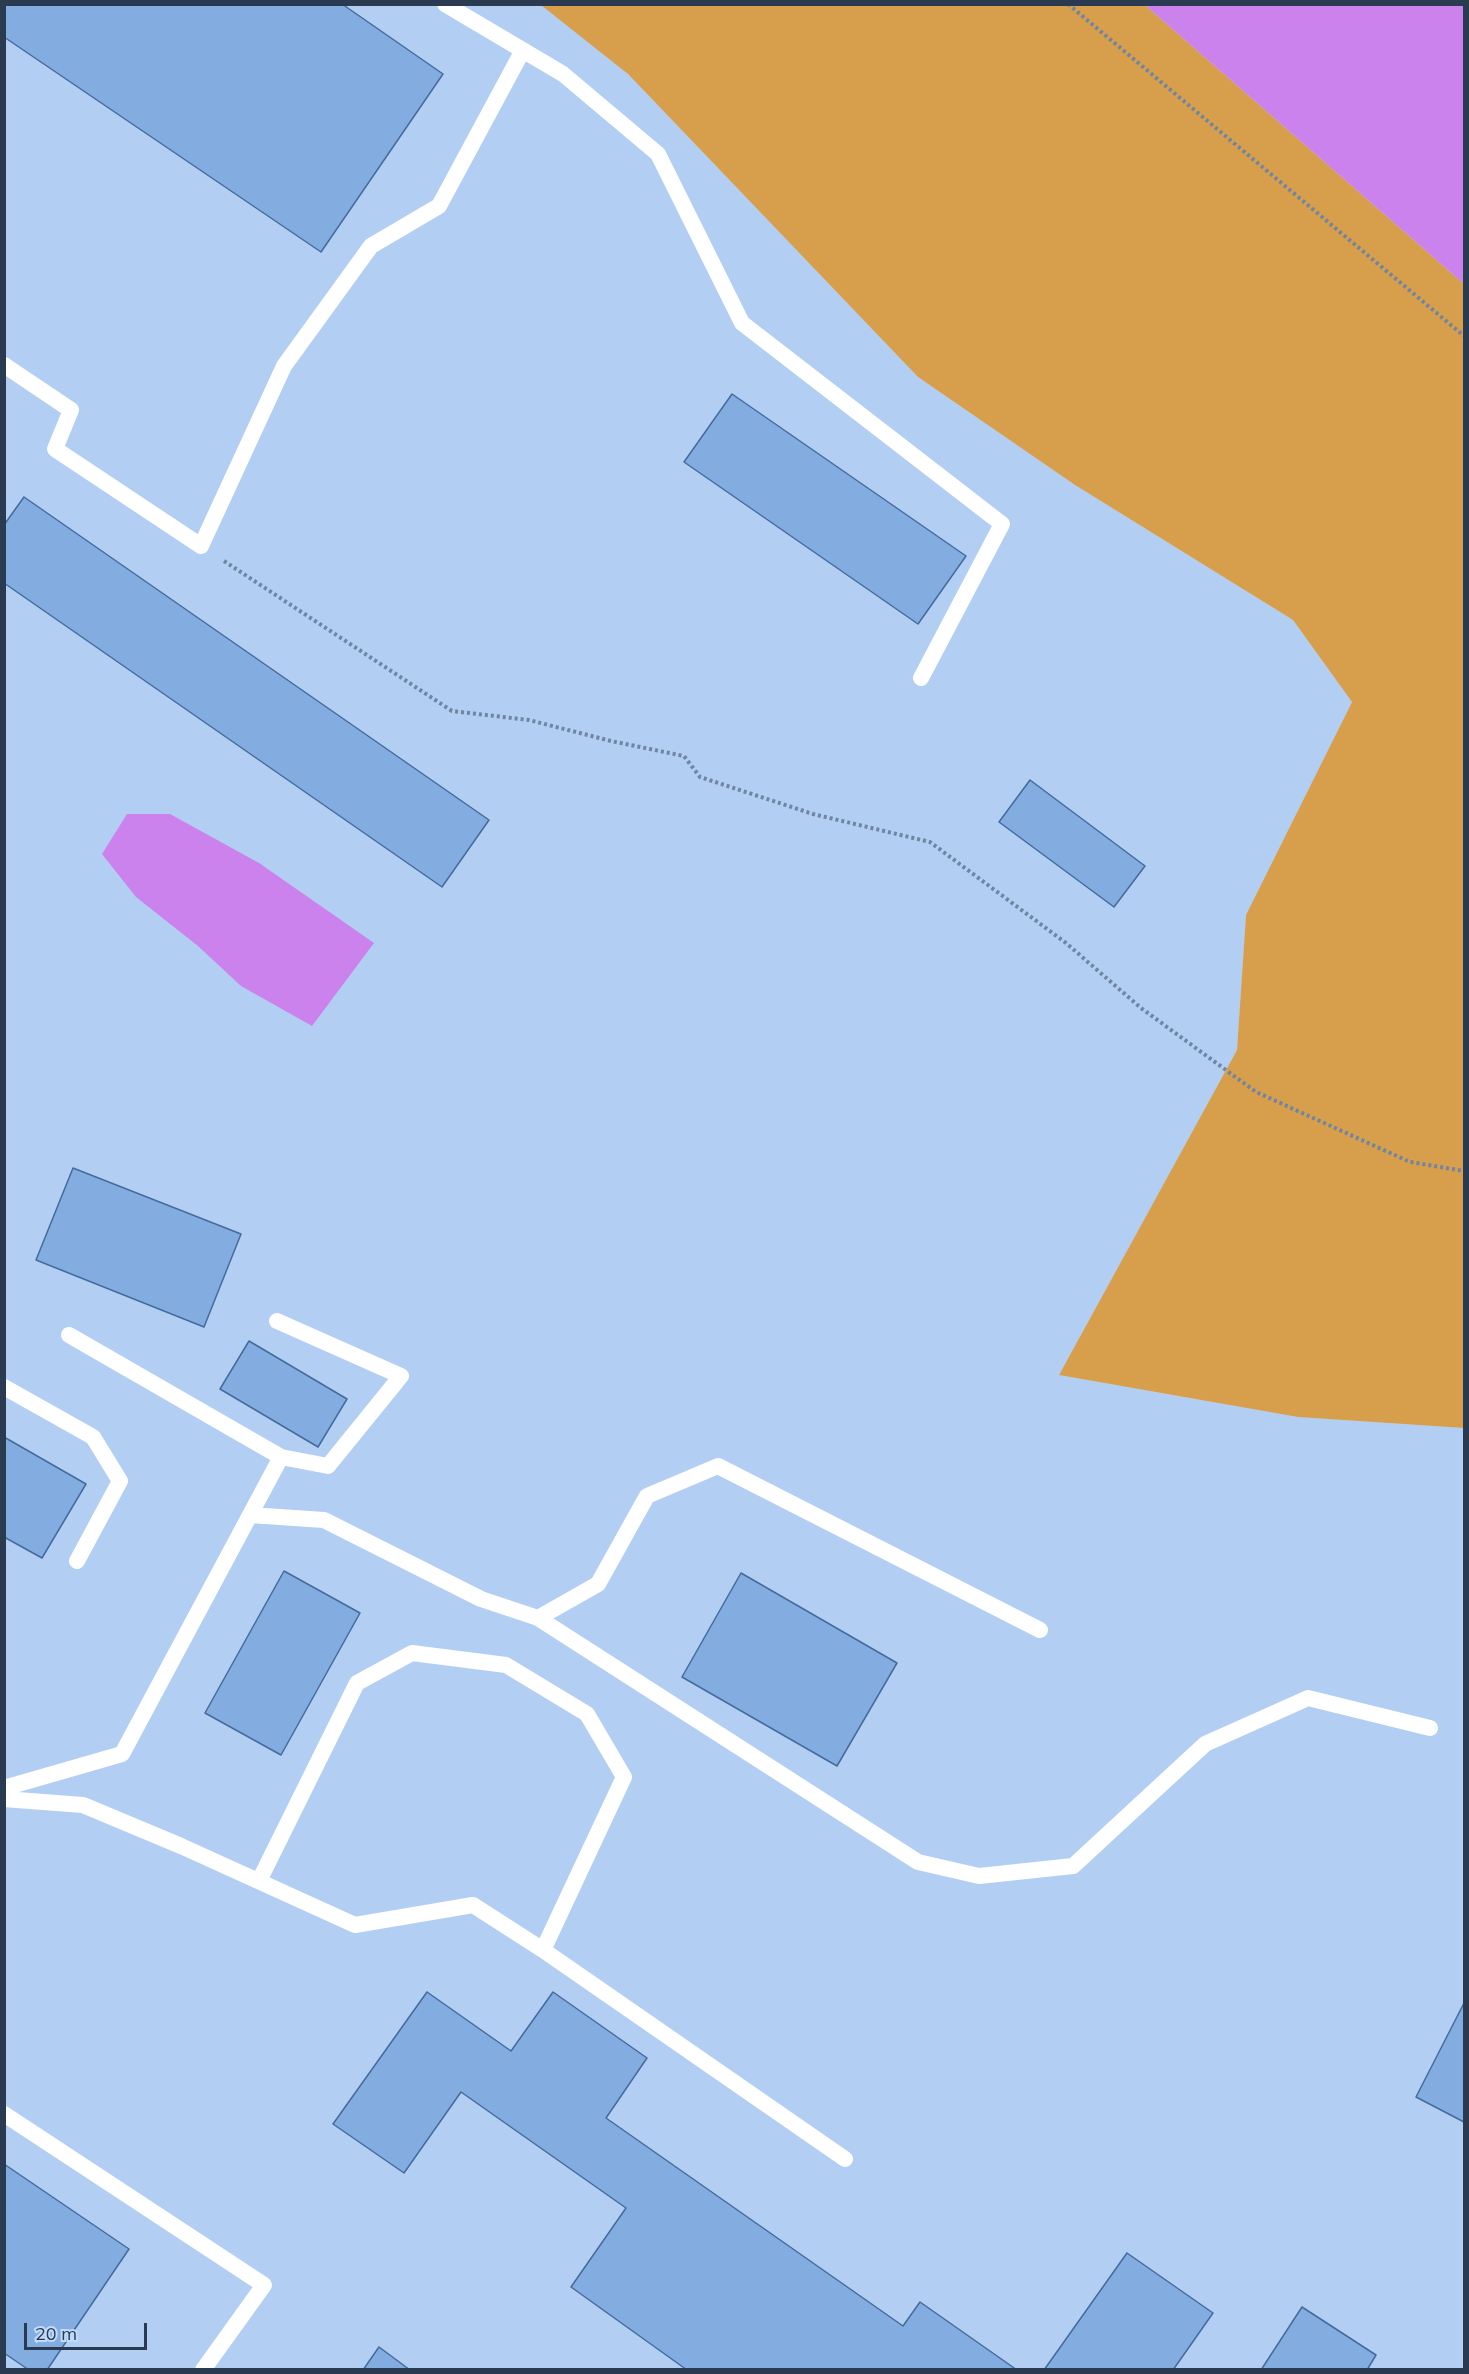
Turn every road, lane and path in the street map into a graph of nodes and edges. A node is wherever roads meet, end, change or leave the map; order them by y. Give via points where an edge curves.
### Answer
1 (445, 4) edge
2 (1068, 4) edge
3 (522, 50) junction
4 (1464, 336) edge
5 (4, 365) edge
6 (201, 546) junction
7 (921, 678) dead end
8 (1464, 1171) edge
9 (277, 1321) dead end
10 (69, 1335) dead end
11 (4, 1387) edge
12 (281, 1457) junction
13 (250, 1515) junction
14 (77, 1561) dead end
15 (538, 1618) junction
16 (1040, 1630) dead end
17 (1430, 1728) dead end
18 (4, 1788) edge
19 (4, 1799) edge
20 (259, 1881) junction
21 (543, 1950) junction
22 (4, 2114) edge
23 (844, 2159) dead end
24 (203, 2370) edge

1 - 3 lane
2 - 4 path
3 - 6 lane via 439,206 371,246 284,366
3 - 7 lane via 563,74 658,153 742,323 1002,524
5 - 6 lane via 71,410 56,450
6 - 8 path via 452,711 529,720 684,756 700,777 813,814 930,842 1066,943 1141,1008 1256,1092 1410,1162
9 - 12 lane via 401,1376 328,1466
10 - 12 lane
11 - 14 lane via 93,1437 120,1481
12 - 13 lane
13 - 15 lane via 324,1520 482,1599
13 - 18 lane via 122,1754
15 - 16 lane via 598,1584 647,1496 718,1466
15 - 17 lane via 918,1862 979,1876 1073,1866 1205,1744 1308,1698
19 - 20 lane via 83,1805
20 - 21 lane via 355,1925 473,1905
20 - 21 lane via 357,1683 412,1653 506,1665 587,1714 624,1777
21 - 23 lane
22 - 24 lane via 264,2285

